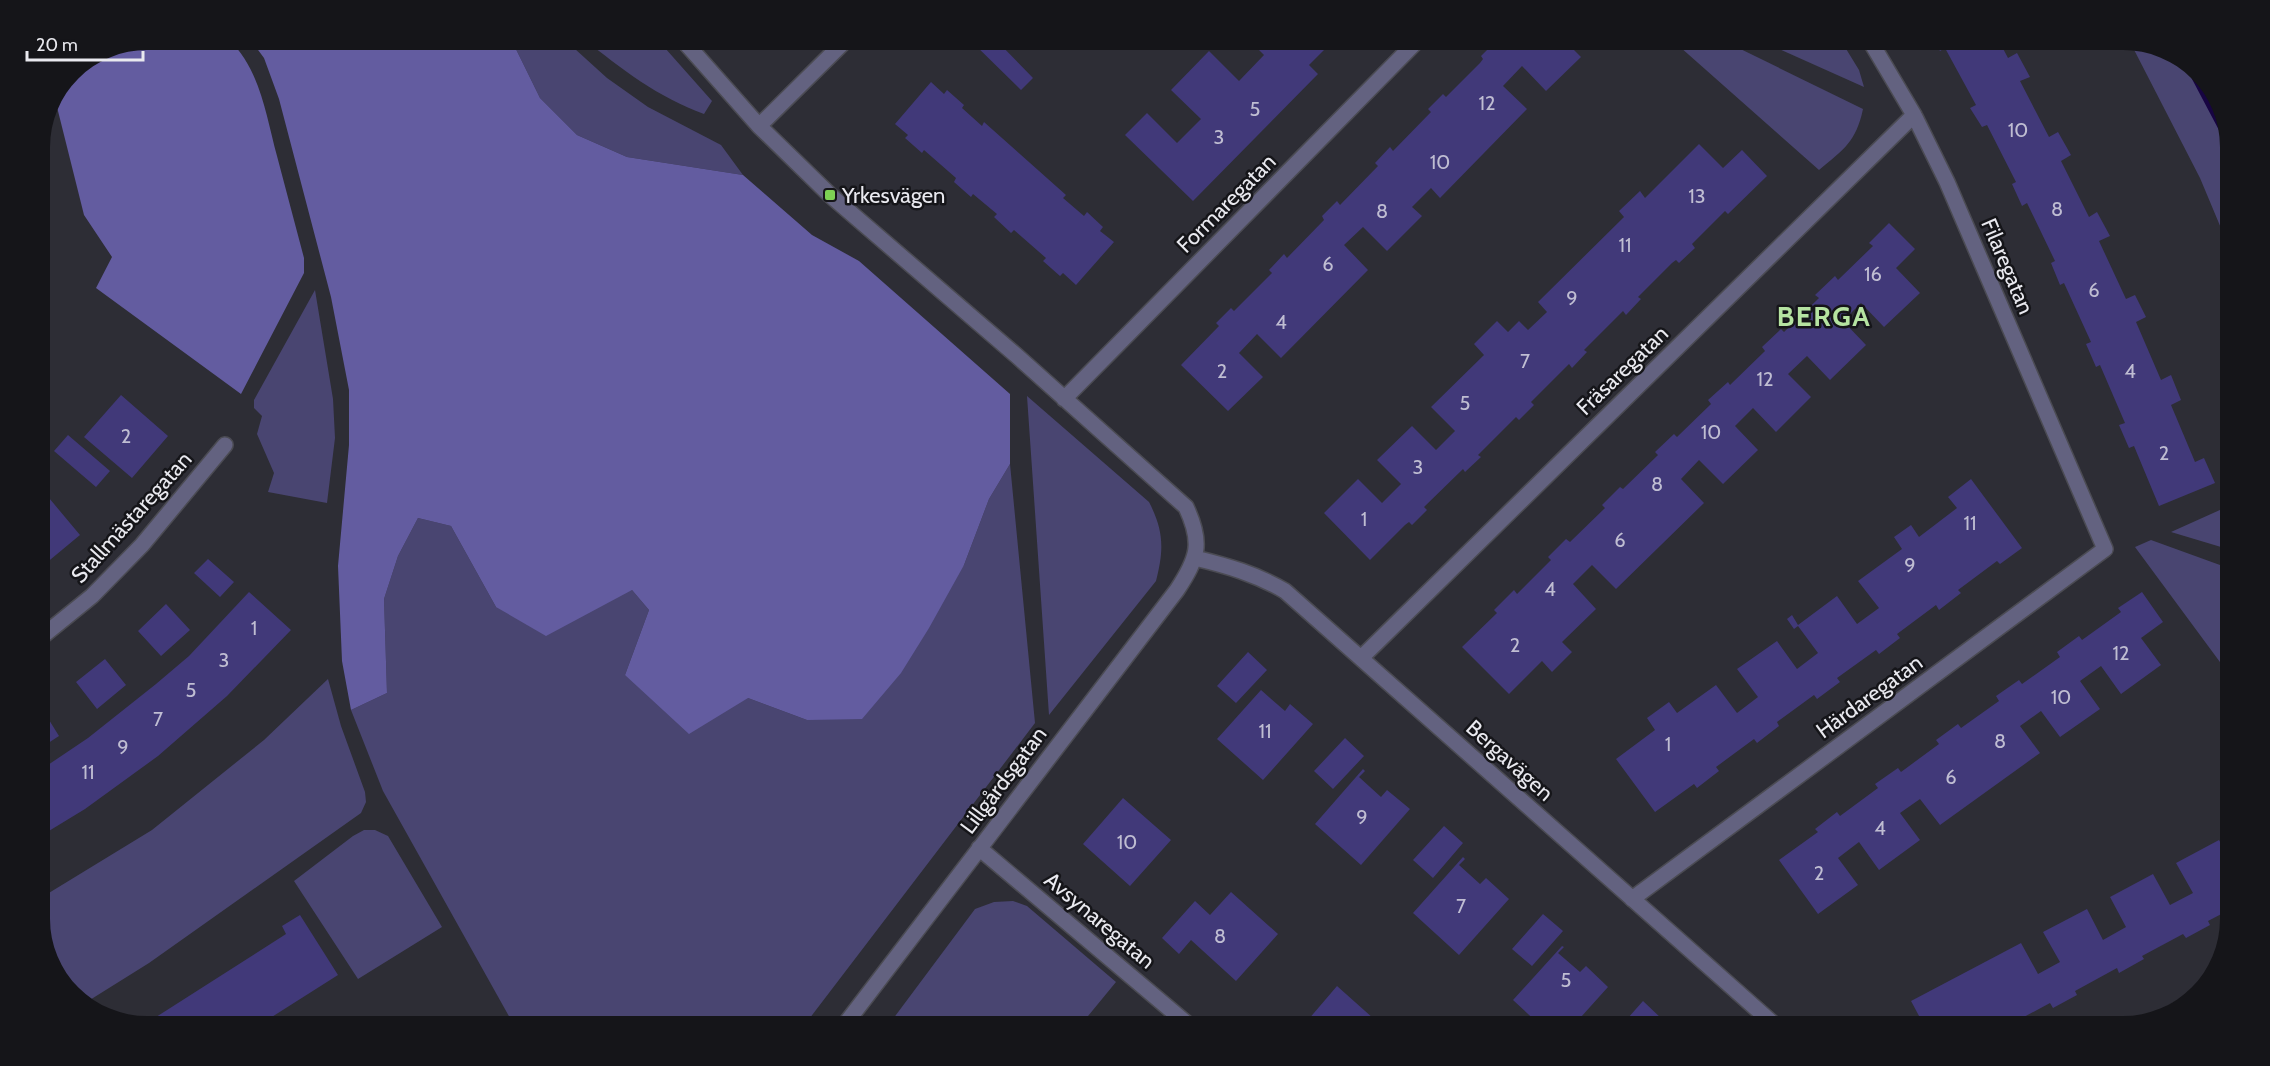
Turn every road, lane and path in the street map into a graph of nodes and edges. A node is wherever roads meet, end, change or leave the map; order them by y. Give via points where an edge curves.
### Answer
1 (692, 50) edge
2 (836, 50) edge
3 (1408, 50) edge
4 (1876, 50) edge
5 (1914, 115) junction
6 (759, 126) junction
7 (1064, 399) junction
8 (225, 445) dead end
9 (2092, 518) joint
10 (1195, 558) junction
11 (50, 630) edge
12 (1361, 658) junction
13 (979, 848) junction
14 (1632, 899) junction
15 (851, 1016) edge
16 (1178, 1016) edge
17 (1765, 1016) edge

1 - 6 street
2 - 6 street
3 - 7 street, Formaregatan
4 - 5 street, Filaregatan
5 - 9 street, Filaregatan via 1947,182
5 - 12 street, Fräsaregatan
6 - 7 street via 830,195
7 - 10 street via 1186,507 1198,542
8 - 11 street, Stallmästaregatan via 142,545 92,596
9 - 14 street, Härdaregatan via 2105,549
10 - 12 street, Bergavägen via 1233,567 1286,591
10 - 13 street, Lillgårdsgatan via 1177,590
12 - 14 street, Bergavägen
13 - 15 street, Lillgårdsgatan
13 - 16 street, Avsynaregatan
14 - 17 street, Bergavägen

